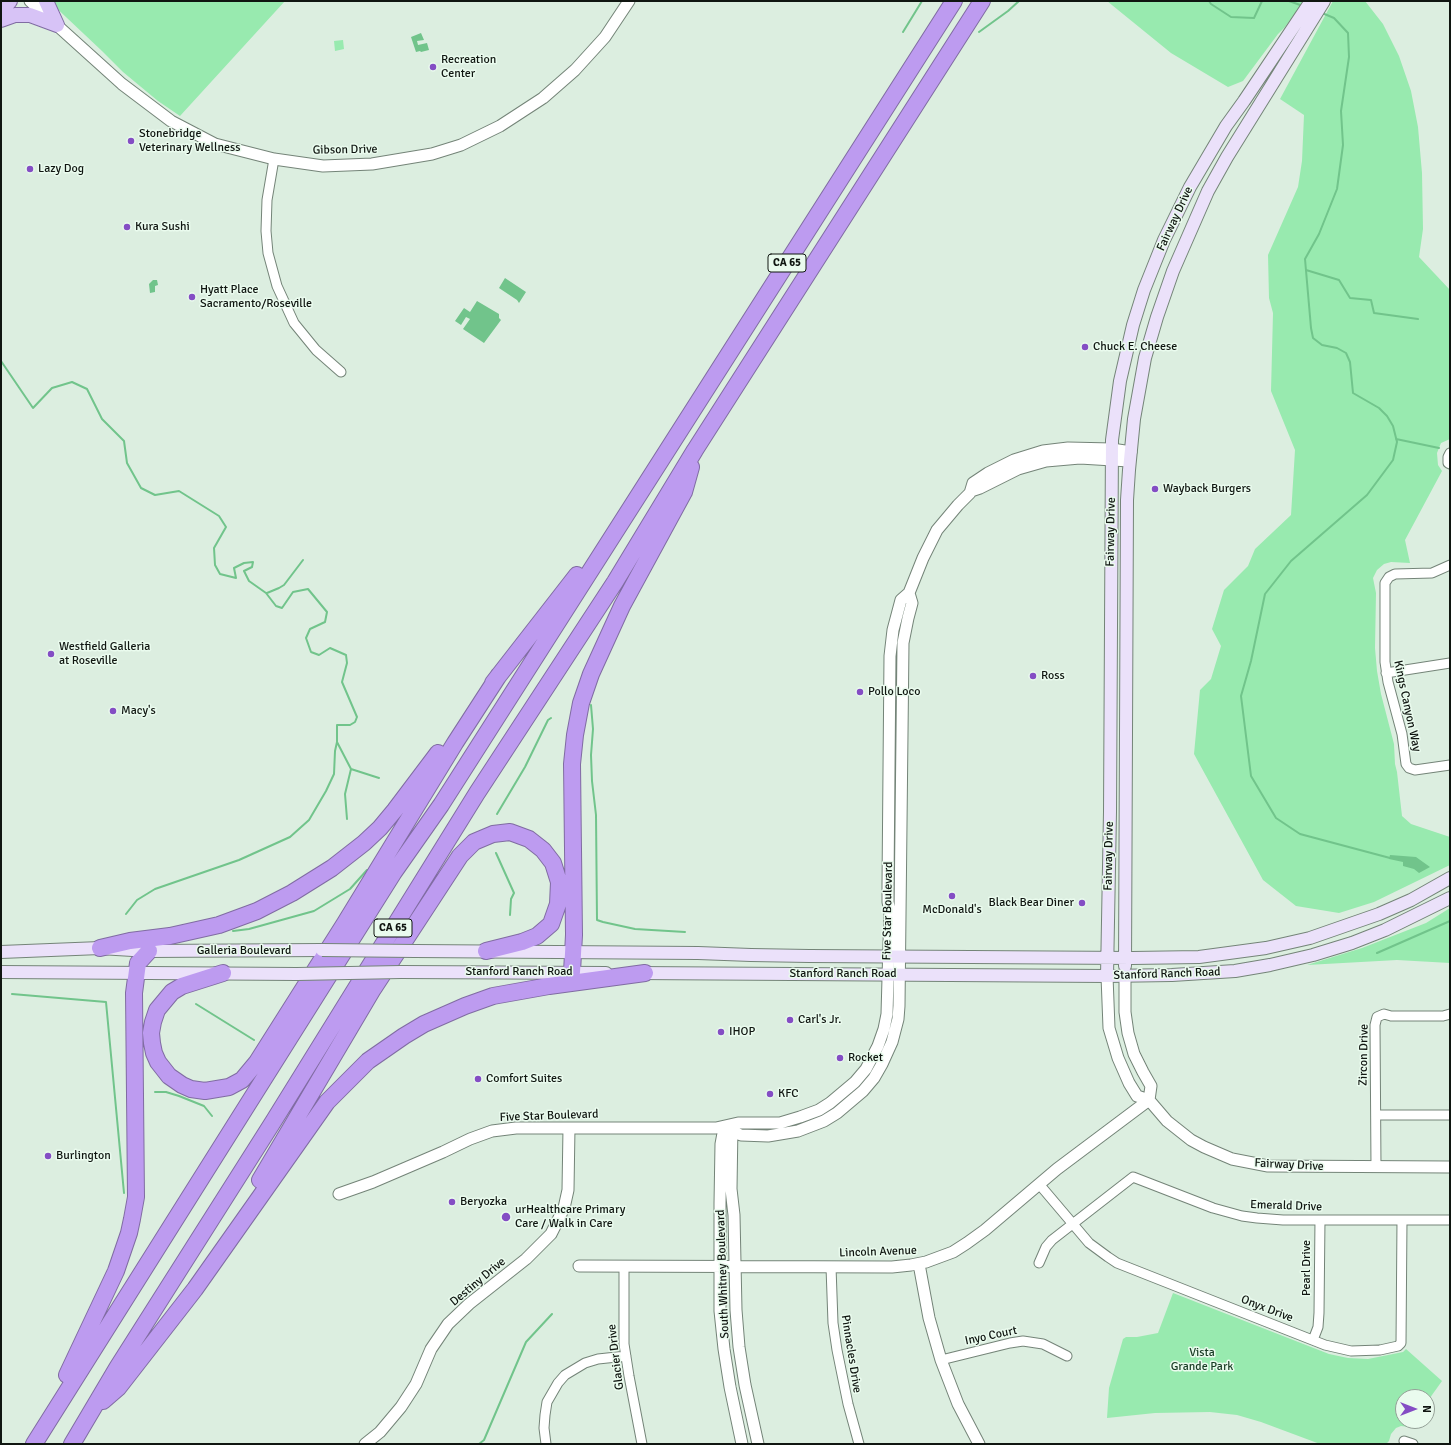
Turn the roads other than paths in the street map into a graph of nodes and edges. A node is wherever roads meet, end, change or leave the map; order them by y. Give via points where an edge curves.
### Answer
1 (10, 1) edge
2 (30, 1) edge
3 (46, 1) edge
4 (629, 1) edge
5 (954, 1) edge
6 (982, 1) edge
7 (1312, 1) edge
8 (1324, 1) edge
9 (1, 12) edge
10 (1, 20) edge
11 (57, 25) junction
12 (1302, 26) junction
13 (274, 159) junction
14 (341, 372) dead end
15 (695, 450) junction
16 (1450, 453) edge
17 (1112, 454) junction
18 (1130, 456) junction
19 (1450, 464) edge
20 (619, 525) junction
21 (1450, 565) edge
22 (909, 593) junction
23 (1450, 664) edge
24 (1386, 674) junction
25 (499, 675) junction
26 (1110, 747) junction
27 (1126, 747) junction
28 (1450, 765) edge
29 (888, 873) junction
30 (901, 874) junction
31 (1450, 878) edge
32 (1450, 898) edge
33 (100, 948) junction
34 (149, 951) junction
35 (486, 951) junction
36 (1, 952) edge
37 (573, 952) junction
38 (895, 956) junction
39 (1108, 957) junction
40 (1125, 958) junction
41 (1, 972) edge
42 (572, 972) junction
43 (136, 973) junction
44 (223, 973) junction
45 (645, 973) junction
46 (895, 975) junction
47 (1107, 976) junction
48 (1125, 976) junction
49 (1450, 1014) edge
50 (878, 1046) junction
51 (874, 1078) junction
52 (1149, 1100) junction
53 (819, 1110) junction
54 (1376, 1115) junction
55 (1450, 1115) edge
56 (569, 1128) junction
57 (729, 1128) junction
58 (798, 1131) junction
59 (1376, 1167) junction
60 (1450, 1168) edge
61 (1039, 1184) junction
62 (340, 1194) dead end
63 (1320, 1220) junction
64 (1402, 1220) junction
65 (1450, 1220) edge
66 (1072, 1224) junction
67 (226, 1245) junction
68 (1039, 1263) dead end
69 (919, 1264) junction
70 (579, 1266) dead end
71 (624, 1266) junction
72 (719, 1266) junction
73 (734, 1266) junction
74 (831, 1267) junction
75 (1313, 1340) junction
76 (626, 1356) junction
77 (1067, 1356) dead end
78 (941, 1360) junction
79 (94, 1408) junction
80 (42, 1430) junction
81 (34, 1444) edge
82 (72, 1444) edge
83 (365, 1444) edge
84 (546, 1444) edge
85 (642, 1444) edge
86 (742, 1444) edge
87 (758, 1444) edge
88 (859, 1444) edge
89 (979, 1444) edge

1 - 9 main road
2 - 11 street, Gibson Drive
3 - 11 main road
4 - 13 street, Gibson Drive via 605,37 575,70 543,98 500,126 461,145 415,158 372,164 323,166
5 - 20 highway, CA 65
6 - 15 highway, CA 65
7 - 12 main road, Fairway Drive
8 - 12 main road, Fairway Drive
10 - 11 main road via 15,15 30,15
11 - 13 street, Gibson Drive via 122,84 171,121 215,144
12 - 17 main road, Fairway Drive via 1218,138 1164,240 1144,290 1128,345 1116,402
12 - 18 main road, Fairway Drive via 1219,171 1175,264 1145,358 1135,408
13 - 14 street via 267,200 266,231 268,253 277,286 294,323 316,350
15 - 37 highway via 684,492 619,613 590,674 581,703 572,764
15 - 79 highway, CA 65 via 615,582 457,825
16 - 19 street
17 - 18 street, Five Star Boulevard
17 - 22 street, Five Star Boulevard via 1078,447 1062,448 1026,455 988,473 973,484 971,491 937,530
17 - 26 main road, Fairway Drive
18 - 27 main road, Fairway Drive via 1127,508
20 - 25 highway via 594,552
20 - 80 highway, CA 65 via 441,805 394,872
21 - 24 street, Kings Canyon Way via 1432,573 1395,574 1388,577
22 - 29 street, Five Star Boulevard via 901,600 893,630 890,656
22 - 30 street, Five Star Boulevard via 912,603 903,643
23 - 24 street
24 - 28 street, Kings Canyon Way via 1402,734 1406,764 1415,770
25 - 33 highway via 380,828 351,855 292,893 238,919 170,936
25 - 44 highway via 254,1065 242,1080 229,1087 205,1091 191,1089 169,1076 158,1062 152,1043 153,1022 157,1010 172,992 182,986
26 - 27 main road
26 - 39 main road, Fairway Drive
27 - 40 main road, Fairway Drive
29 - 30 street
29 - 38 street, Five Star Boulevard via 888,902
30 - 38 street, Five Star Boulevard
31 - 40 main road, Stanford Ranch Road via 1379,914 1310,938 1212,956
32 - 48 main road, Stanford Ranch Road via 1385,930 1352,943 1299,958 1235,971
33 - 34 main road, Galleria Boulevard
33 - 36 main road, Galleria Boulevard
34 - 35 main road, Galleria Boulevard, bridge
34 - 43 highway via 138,963
35 - 37 main road, Stanford Ranch Road
35 - 67 highway via 537,936 550,924 558,904 559,882 553,863 543,850 529,839 510,832 493,834 474,842 452,867 373,989 291,1126
37 - 38 main road, Stanford Ranch Road
37 - 42 highway
38 - 39 main road, Stanford Ranch Road
38 - 46 street, Five Star Boulevard
39 - 40 main road, Stanford Ranch Road
39 - 47 main road, Fairway Drive
40 - 48 main road, Fairway Drive
41 - 43 main road, Galleria Boulevard
42 - 44 main road, Stanford Ranch Road, bridge
42 - 45 main road, Stanford Ranch Road
43 - 44 main road, Galleria Boulevard
43 - 80 highway via 136,1197 129,1232 116,1271
45 - 46 main road, Stanford Ranch Road
45 - 67 highway via 493,996 441,1015 404,1036 368,1061 327,1102
46 - 47 main road, Stanford Ranch Road
46 - 50 street, Five Star Boulevard
46 - 51 street, Five Star Boulevard via 900,1006 895,1033 889,1051
47 - 48 main road, Stanford Ranch Road
47 - 52 street, Fairway Drive via 1109,1028 1118,1058 1137,1096
48 - 52 street, Fairway Drive via 1128,1033 1134,1054 1152,1086
49 - 54 street, Zircon Drive via 1384,1014 1377,1017
50 - 51 street via 871,1072
50 - 53 street, Five Star Boulevard via 866,1069 855,1082
51 - 58 street, Five Star Boulevard via 837,1113
52 - 59 street, Fairway Drive via 1167,1121 1191,1140 1232,1159 1268,1166
52 - 61 street, Lincoln Avenue
53 - 57 street, Five Star Boulevard via 780,1123 738,1123
53 - 58 street via 799,1125
54 - 55 street
54 - 59 street, Zircon Drive
56 - 57 street, Five Star Boulevard
56 - 62 street, Five Star Boulevard via 516,1128 481,1134 386,1177
56 - 83 street, Destiny Drive via 568,1190 564,1208 551,1234 526,1259 448,1324 431,1349 416,1384 401,1407 380,1432
57 - 58 street, Five Star Boulevard via 741,1135 768,1136
57 - 72 street, South Whitney Boulevard via 721,1144
57 - 73 street, South Whitney Boulevard
59 - 60 street, Fairway Drive
61 - 66 street, Onyx Drive
61 - 69 street, Lincoln Avenue via 967,1243 953,1252
63 - 64 street, Emerald Drive
63 - 66 street, Emerald Drive via 1242,1216 1200,1204 1134,1177
63 - 75 street, Pearl Drive via 1319,1313
64 - 65 street, Emerald Drive
64 - 75 street, Onyx Drive via 1401,1343 1380,1350 1351,1351
66 - 68 street via 1052,1240
66 - 75 street, Onyx Drive via 1089,1244 1117,1263
67 - 79 highway via 118,1388
69 - 74 street, Lincoln Avenue via 892,1267
69 - 78 street via 929,1318
70 - 71 street, Lincoln Avenue
71 - 72 street, Lincoln Avenue
71 - 76 street, Glacier Drive via 623,1334
72 - 73 street, Lincoln Avenue
72 - 86 street, South Whitney Boulevard via 724,1349
73 - 74 street, Lincoln Avenue
73 - 87 street, South Whitney Boulevard via 739,1347
74 - 88 street, Pinnacles Drive via 833,1323 837,1350
76 - 84 street via 585,1363 565,1375 547,1402 544,1428
76 - 85 street, Glacier Drive
77 - 78 street, Inyo Court via 1043,1344 1023,1341
78 - 89 street via 958,1404
79 - 82 highway, CA 65
80 - 81 highway, CA 65

